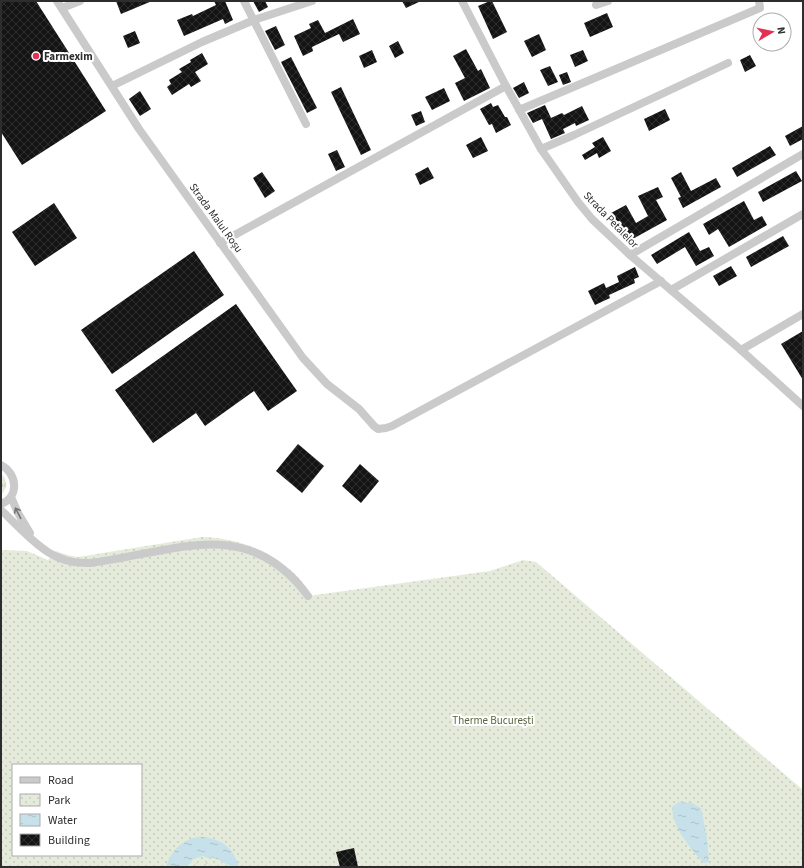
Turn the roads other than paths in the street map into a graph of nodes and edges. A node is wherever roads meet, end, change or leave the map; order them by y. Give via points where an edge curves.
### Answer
1 (80, 1) edge
2 (244, 1) edge
3 (312, 1) edge
4 (462, 1) edge
5 (608, 1) edge
6 (759, 1) edge
7 (60, 4) edge
8 (596, 5) dead end
9 (254, 20) junction
10 (728, 63) dead end
11 (112, 86) junction
12 (506, 86) junction
13 (519, 110) junction
14 (306, 124) dead end
15 (541, 149) junction
16 (803, 154) edge
17 (803, 214) edge
18 (220, 243) junction
19 (630, 255) junction
20 (660, 281) junction
21 (671, 290) junction
22 (803, 314) edge
23 (741, 350) junction
24 (803, 406) edge
25 (1, 465) edge
26 (11, 497) junction
27 (1, 504) edge
28 (1, 510) edge
29 (44, 551) junction
30 (308, 596) dead end

1 - 7 street
2 - 9 street
3 - 9 street
4 - 12 street, Strada Petalelor
5 - 8 street
6 - 13 street via 760,8
7 - 11 street, Strada Malul Roșu
9 - 11 street
9 - 14 street
10 - 15 street
11 - 18 street, Strada Malul Roșu via 139,129
12 - 13 street, Strada Petalelor
12 - 18 street
13 - 15 street, Strada Petalelor
15 - 19 street, Strada Petalelor via 564,184 592,219
16 - 19 street
17 - 21 street
18 - 20 street, Strada Malul Roșu via 311,368 378,429 392,426
19 - 20 street, Strada Petalelor
20 - 21 street, Strada Petalelor
21 - 23 street, Strada Petalelor
22 - 23 street
23 - 24 street, Strada Petalelor
25 - 26 street via 12,474 14,488
26 - 27 street
29 -> 26 street via 24,524
28 - 29 street
29 - 30 street via 65,560 84,563 194,544 232,545 257,553 277,564

